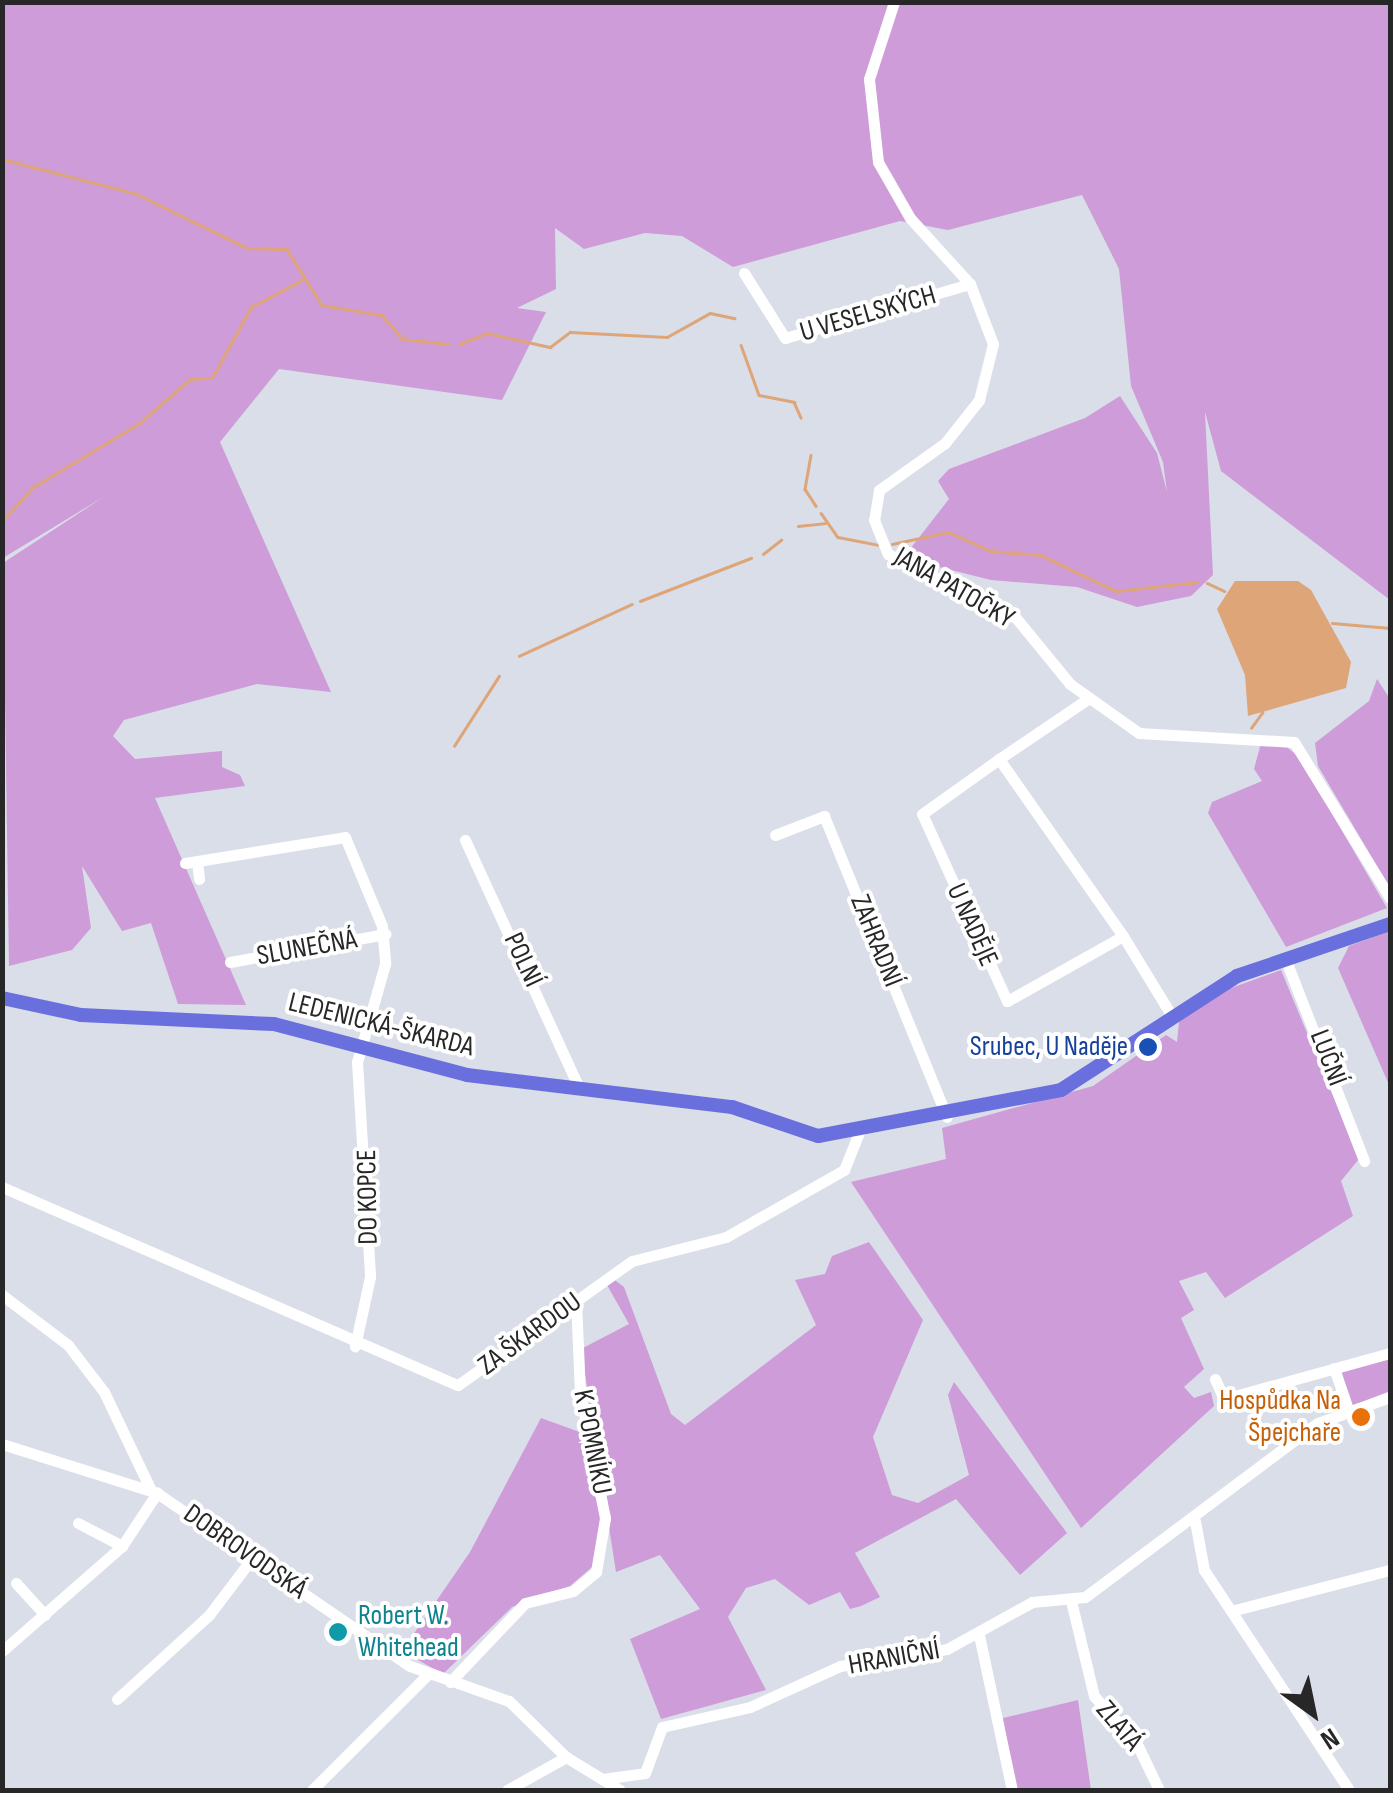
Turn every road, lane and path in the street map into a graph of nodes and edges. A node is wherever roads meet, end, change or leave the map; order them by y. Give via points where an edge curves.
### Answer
1 (894, 2) edge
2 (744, 273) dead end
3 (970, 284) junction
4 (1089, 698) junction
5 (999, 759) junction
6 (775, 835) dead end
7 (466, 840) dead end
8 (199, 879) dead end
9 (1390, 898) edge
10 (1390, 924) edge
11 (385, 934) junction
12 (1123, 936) junction
13 (1285, 958) junction
14 (230, 962) dead end
15 (2, 998) edge
16 (1174, 1018) junction
17 (358, 1046) junction
18 (577, 1083) junction
19 (947, 1116) junction
20 (860, 1130) junction
21 (1364, 1160) dead end
22 (2, 1187) edge
23 (2, 1295) edge
24 (576, 1302) junction
25 (354, 1346) junction
26 (1390, 1353) edge
27 (1334, 1368) junction
28 (1215, 1379) dead end
29 (1390, 1396) edge
30 (1349, 1412) junction
31 (2, 1444) edge
32 (154, 1491) junction
33 (1195, 1521) junction
34 (78, 1522) dead end
35 (122, 1546) junction
36 (253, 1557) junction
37 (1390, 1570) edge
38 (16, 1583) dead end
39 (1071, 1601) junction
40 (1231, 1611) junction
41 (45, 1615) junction
42 (979, 1635) junction
43 (2, 1650) edge
44 (428, 1674) junction
45 (450, 1682) junction
46 (117, 1699) dead end
47 (566, 1757) junction
48 (602, 1779) junction
49 (312, 1790) edge
50 (507, 1790) edge
51 (620, 1790) edge
52 (1012, 1790) edge
53 (1159, 1790) edge
54 (1350, 1790) edge

1 - 3 street via 869,79 878,162 910,218
2 - 3 street, U VESELSKÝCH via 785,338
3 - 4 street, JANA PATOČKY via 992,344 979,400 945,443 886,480 873,502 883,544 900,564 1016,618 1050,665
4 - 5 street, U NADĚJE
4 - 9 street, JANA PATOČKY via 1149,737 1294,742
5 - 12 street
5 - 12 street, U NADĚJE via 922,814 1006,1000
6 - 19 street, ZAHRADNÍ via 824,816
7 - 18 street, POLNÍ
8 - 11 street, SLUNEČNÁ via 191,863 350,834
10 - 13 main road, LEDENICKÁ-ŠKARDA
11 - 14 street, SLUNEČNÁ
11 - 17 street, SLUNEČNÁ via 385,964
12 - 16 street
13 - 16 main road, LEDENICKÁ-ŠKARDA via 1237,976
13 - 21 street, LUČNÍ
15 - 17 main road, LEDENICKÁ-ŠKARDA via 81,1015 274,1024
16 - 19 main road, LEDENICKÁ-ŠKARDA via 1061,1090
17 - 18 main road, LEDENICKÁ-ŠKARDA via 466,1075
17 - 25 street, DO KOPCE via 370,1277
18 - 20 main road, LEDENICKÁ-ŠKARDA via 732,1106 802,1136
19 - 20 main road, LEDENICKÁ-ŠKARDA
20 - 24 street, ZA ŠKARDOU via 844,1170 726,1237 652,1250
22 - 25 street, ZA ŠKARDOU via 248,1290
23 - 32 street via 68,1345 104,1392
24 - 25 street, ZA ŠKARDOU via 458,1385
24 - 45 street, K POMNÍKU via 580,1393 605,1518 596,1572 515,1610
26 - 27 street
27 - 28 street via 1224,1399
27 - 30 street
29 - 30 street, HRANIČNÍ
30 - 33 street, HRANIČNÍ via 1318,1424
31 - 32 street, DOBROVODSKÁ
32 - 35 street
32 - 36 street, DOBROVODSKÁ
33 - 39 street, HRANIČNÍ
33 - 40 street via 1204,1570
34 - 35 street
35 - 41 street
36 - 44 street, DOBROVODSKÁ
36 - 46 street via 209,1615
37 - 40 street
38 - 41 street
39 - 42 street, HRANIČNÍ via 1032,1602
39 - 53 street, ZLATÁ via 1094,1696 1137,1744
40 - 54 street
41 - 43 street
42 - 48 street, HRANIČNÍ via 932,1653 840,1666 750,1707 662,1727 645,1773
42 - 52 street
44 - 45 street, DOBROVODSKÁ
44 - 49 street
45 - 47 street, DOBROVODSKÁ via 509,1701
47 - 48 street, DOBROVODSKÁ
47 - 50 street
48 - 51 street, DOBROVODSKÁ

